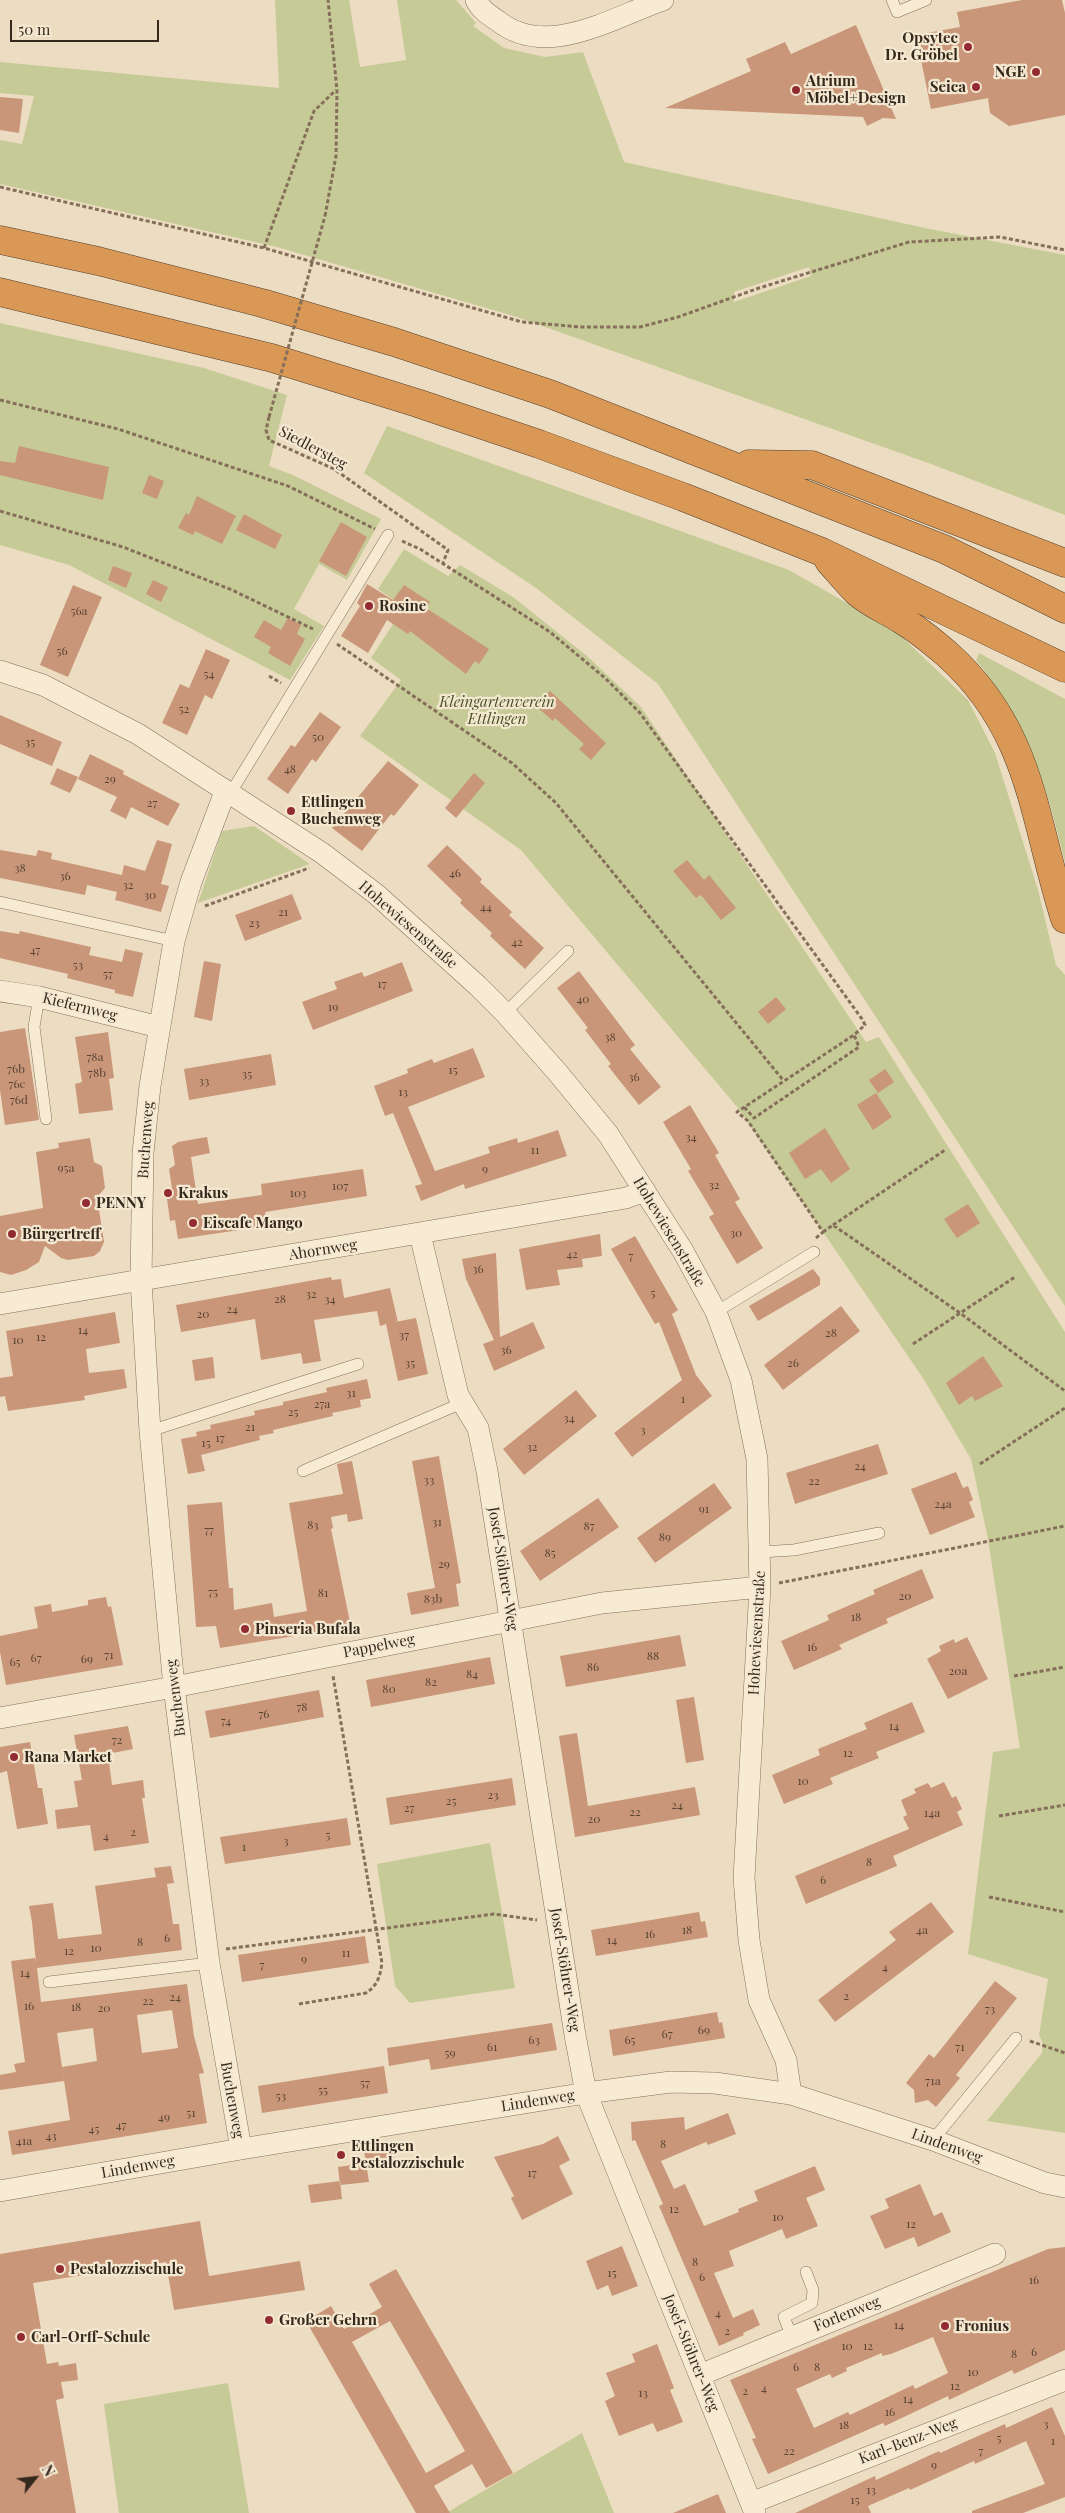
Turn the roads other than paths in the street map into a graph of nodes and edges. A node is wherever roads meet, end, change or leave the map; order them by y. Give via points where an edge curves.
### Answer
1 (476, 0) edge
2 (663, 0) edge
3 (892, 0) edge
4 (926, 0) edge
5 (0, 240) edge
6 (0, 292) edge
7 (733, 464) junction
8 (388, 535) road end
9 (822, 552) junction
10 (1065, 563) edge
11 (1065, 609) edge
12 (1065, 668) edge
13 (0, 671) edge
14 (227, 793) junction
15 (0, 902) edge
16 (1065, 919) edge
17 (174, 941) junction
18 (568, 951) dead end
19 (0, 991) edge
20 (39, 997) junction
21 (505, 1013) junction
22 (160, 1027) junction
23 (46, 1119) dead end
24 (645, 1191) junction
25 (420, 1234) junction
26 (814, 1252) road end
27 (141, 1280) junction
28 (0, 1304) edge
29 (716, 1312) junction
30 (358, 1364) dead end
31 (462, 1403) junction
32 (150, 1431) junction
33 (303, 1471) dead end
34 (879, 1533) dead end
35 (760, 1552) junction
36 (760, 1586) junction
37 (511, 1619) junction
38 (174, 1687) junction
39 (0, 1718) edge
40 (208, 1958) junction
41 (49, 1982) dead end
42 (1016, 2038) road end
43 (586, 2093) junction
44 (791, 2094) junction
45 (933, 2140) junction
46 (240, 2149) junction
47 (1065, 2187) edge
48 (0, 2192) edge
49 (995, 2254) dead end
50 (806, 2272) dead end
51 (792, 2337) junction
52 (700, 2375) junction
53 (1065, 2380) edge
54 (753, 2508) edge

1 - 2 street via 480,8 507,28 542,38 588,30
3 - 4 lane via 897,12
5 - 7 highway via 262,303 394,342 550,394
6 - 9 highway via 272,358 418,402 683,497
7 - 10 highway via 812,465
7 - 11 highway via 944,549
8 - 14 lane
9 - 12 highway
9 - 16 highway via 858,592 911,626 947,654 977,684 1018,752 1031,787
13 - 14 street, Hohewiesenstraße via 43,685 138,734
14 - 17 street, Buchenweg
14 - 21 street, Hohewiesenstraße via 322,853 376,894
15 - 17 lane
17 - 22 street, Buchenweg
18 - 21 lane
19 - 20 street, Kiefernweg
20 - 22 street, Kiefernweg
20 - 23 lane via 34,1027
21 - 24 street, Hohewiesenstraße via 608,1134
22 - 27 street, Buchenweg via 143,1153
24 - 25 street, Ahornweg via 626,1198
24 - 29 street, Hohewiesenstraße
25 - 27 street, Ahornweg
25 - 31 street, Josef-Stöhrer-Weg
26 - 29 lane
27 - 28 street, Ahornweg
27 - 32 street, Buchenweg
29 - 35 street, Hohewiesenstraße via 741,1380 757,1459
30 - 32 lane
31 - 33 lane
31 - 37 street, Josef-Stöhrer-Weg via 478,1428
32 - 38 street, Buchenweg
34 - 35 lane via 794,1550
35 - 36 street, Hohewiesenstraße
36 - 37 street, Pappelweg via 602,1603
36 - 44 street, Hohewiesenstraße via 744,1878 759,2000 786,2060
37 - 38 street, Pappelweg
37 - 43 street, Josef-Stöhrer-Weg
38 - 39 street, Pappelweg
38 - 40 street, Buchenweg
40 - 41 lane
40 - 46 street, Buchenweg
42 - 45 lane
43 - 44 street, Lindenweg via 671,2082 715,2083
43 - 46 street, Lindenweg
43 - 52 street, Josef-Stöhrer-Weg
44 - 45 street, Lindenweg
45 - 47 street, Lindenweg via 1045,2183
46 - 48 street, Lindenweg
49 - 51 street, Forlenweg
50 - 51 lane via 813,2290 812,2303 784,2317
51 - 52 street, Forlenweg
52 - 54 street, Josef-Stöhrer-Weg
53 - 54 street, Karl-Benz-Weg

